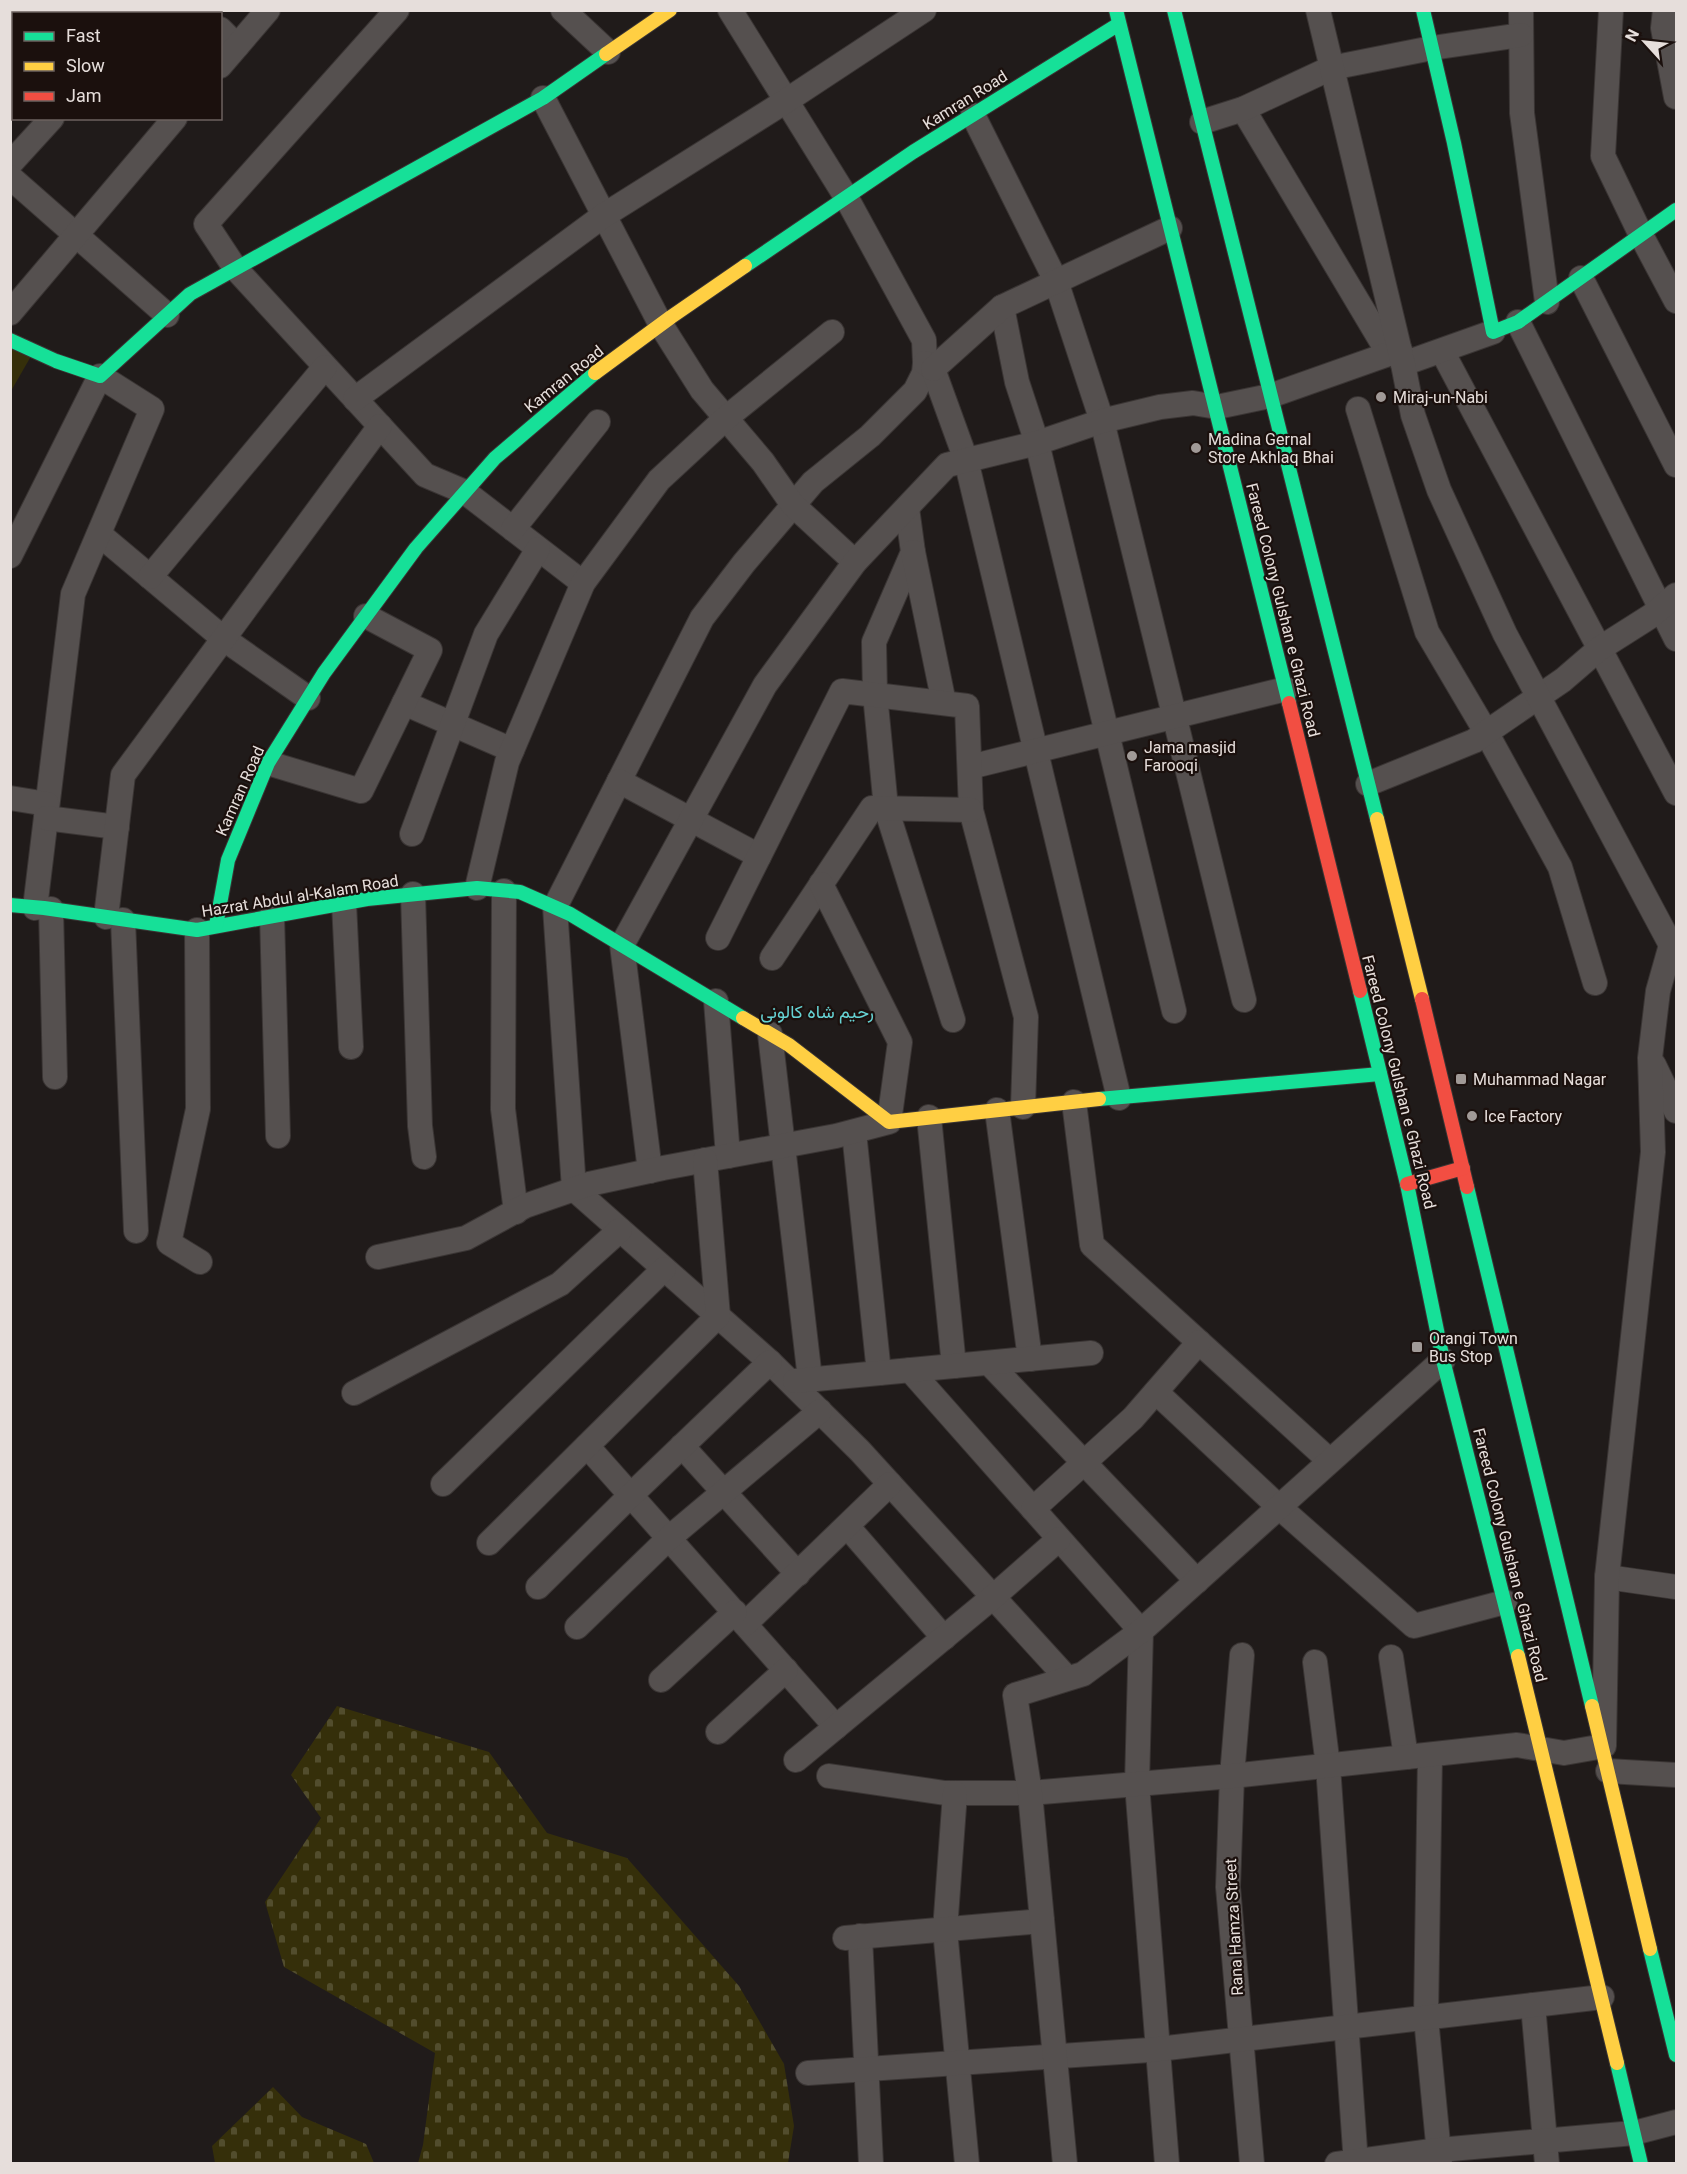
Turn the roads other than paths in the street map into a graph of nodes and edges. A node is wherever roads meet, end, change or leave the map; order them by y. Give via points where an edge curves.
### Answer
1 (268, 10) edge
2 (397, 10) edge
3 (563, 10) edge
4 (670, 10) edge
5 (730, 10) edge
6 (924, 10) edge
7 (1174, 10) edge
8 (1318, 10) edge
9 (1423, 10) edge
10 (1521, 10) edge
11 (1611, 10) edge
12 (1665, 10) edge
13 (1118, 17) edge
14 (1521, 34) junction
15 (229, 38) edge
16 (1432, 48) junction
17 (608, 52) junction
18 (222, 60) edge
19 (1331, 68) junction
20 (1677, 97) edge
21 (543, 98) junction
22 (786, 100) junction
23 (1243, 109) junction
24 (973, 115) junction
25 (50, 120) edge
26 (173, 120) edge
27 (1202, 122) junction
28 (10, 164) edge
29 (10, 177) edge
30 (846, 197) junction
31 (1677, 210) edge
32 (603, 216) junction
33 (1170, 228) junction
34 (75, 234) junction
35 (1641, 235) junction
36 (235, 268) junction
37 (1581, 278) junction
38 (1056, 281) junction
39 (1677, 301) edge
40 (1547, 302) junction
41 (1002, 307) junction
42 (10, 313) edge
43 (167, 315) junction
44 (1518, 322) junction
45 (661, 325) junction
46 (832, 332) dead end
47 (1493, 332) junction
48 (10, 340) edge
49 (1442, 351) junction
50 (1397, 356) junction
51 (929, 366) junction
52 (326, 367) junction
53 (100, 376) junction
54 (1270, 396) junction
55 (355, 399) junction
56 (1217, 406) junction
57 (1358, 409) dead end
58 (726, 418) junction
59 (1102, 421) junction
60 (598, 423) dead end
61 (380, 426) junction
62 (1037, 443) junction
63 (966, 460) junction
64 (1677, 465) edge
65 (465, 492) junction
66 (793, 505) junction
67 (907, 508) junction
68 (513, 529) junction
69 (99, 534) junction
70 (538, 549) junction
71 (913, 552) junction
72 (10, 555) edge
73 (855, 562) junction
74 (150, 577) junction
75 (583, 583) junction
76 (1669, 602) edge
77 (366, 616) junction
78 (224, 639) junction
79 (1677, 639) edge
80 (1599, 649) junction
81 (1286, 689) junction
82 (875, 694) junction
83 (1538, 697) junction
84 (308, 698) junction
85 (404, 703) junction
86 (944, 703) junction
87 (1176, 716) junction
88 (453, 724) junction
89 (1486, 732) junction
90 (1107, 733) junction
91 (512, 750) junction
92 (1035, 750) junction
93 (268, 763) junction
94 (970, 767) junction
95 (619, 781) junction
96 (1368, 783) junction
97 (1677, 793) edge
98 (10, 798) edge
99 (886, 808) junction
100 (971, 810) junction
101 (46, 811) junction
102 (691, 819) junction
103 (117, 827) junction
104 (412, 834) dead end
105 (759, 856) junction
106 (821, 884) junction
107 (477, 888) junction
108 (504, 891) junction
109 (413, 894) junction
110 (344, 903) junction
111 (10, 905) edge
112 (555, 907) junction
113 (43, 908) junction
114 (272, 915) junction
115 (115, 918) junction
116 (206, 928) junction
117 (718, 938) dead end
118 (622, 945) junction
119 (1675, 947) edge
120 (772, 958) dead end
121 (1595, 982) dead end
122 (1244, 1000) dead end
123 (716, 1001) junction
124 (1174, 1011) dead end
125 (953, 1020) dead end
126 (770, 1034) junction
127 (351, 1047) dead end
128 (1650, 1058) junction
129 (1380, 1074) junction
130 (55, 1077) dead end
131 (1119, 1098) junction
132 (1074, 1102) junction
133 (1023, 1107) junction
134 (997, 1110) junction
135 (1677, 1111) edge
136 (929, 1118) junction
137 (889, 1122) junction
138 (854, 1132) junction
139 (278, 1136) dead end
140 (783, 1146) junction
141 (424, 1157) dead end
142 (717, 1158) junction
143 (1463, 1168) junction
144 (650, 1171) junction
145 (1407, 1184) junction
146 (574, 1189) junction
147 (516, 1212) junction
148 (620, 1230) junction
149 (136, 1231) dead end
150 (378, 1257) dead end
151 (200, 1262) dead end
152 (664, 1269) junction
153 (718, 1316) junction
154 (1199, 1342) junction
155 (1091, 1353) dead end
156 (1030, 1359) junction
157 (1443, 1360) junction
158 (770, 1362) junction
159 (988, 1363) junction
160 (954, 1366) junction
161 (910, 1370) junction
162 (879, 1373) junction
163 (800, 1380) junction
164 (1156, 1392) junction
165 (354, 1393) dead end
166 (820, 1411) junction
167 (587, 1446) junction
168 (682, 1446) junction
169 (1330, 1461) junction
170 (1084, 1463) junction
171 (443, 1484) dead end
172 (890, 1484) junction
173 (724, 1492) junction
174 (631, 1495) junction
175 (1279, 1507) junction
176 (1033, 1509) junction
177 (847, 1526) junction
178 (669, 1538) junction
179 (1059, 1539) junction
180 (489, 1543) dead end
181 (798, 1574) junction
182 (1607, 1577) junction
183 (1197, 1581) junction
184 (538, 1587) dead end
185 (1677, 1587) edge
186 (993, 1597) junction
187 (1505, 1602) junction
188 (740, 1618) junction
189 (577, 1627) dead end
190 (1141, 1631) junction
191 (944, 1638) junction
192 (1242, 1654) dead end
193 (1391, 1657) dead end
194 (1315, 1662) dead end
195 (786, 1670) junction
196 (1067, 1678) junction
197 (661, 1680) dead end
198 (836, 1727) junction
199 (718, 1732) dead end
200 (1604, 1746) junction
201 (1542, 1750) junction
202 (1430, 1755) junction
203 (1406, 1757) junction
204 (796, 1760) dead end
205 (1328, 1766) junction
206 (1608, 1771) junction
207 (1677, 1775) edge
208 (829, 1776) dead end
209 (1232, 1776) junction
210 (1137, 1784) junction
211 (955, 1793) junction
212 (1030, 1793) junction
213 (1042, 1921) junction
214 (945, 1930) junction
215 (1602, 1997) junction
216 (1533, 2005) junction
217 (1426, 2018) junction
218 (1347, 2027) junction
219 (1241, 2039) junction
220 (1158, 2049) junction
221 (1677, 2055) edge
222 (1056, 2056) junction
223 (957, 2063) junction
224 (867, 2069) junction
225 (808, 2073) dead end
226 (1677, 2122) edge
227 (1634, 2133) junction
228 (1546, 2152) edge
229 (1439, 2157) edge
230 (871, 2163) edge
231 (967, 2163) edge
232 (1065, 2163) edge
233 (1167, 2163) edge
234 (1252, 2163) edge
235 (1350, 2163) edge
236 (1641, 2163) edge

1 - 15 street
2 - 36 street via 206,224
3 - 17 street
4 - 17 main road
5 - 22 street
6 - 22 street
7 - 27 main road
8 - 19 street
9 - 16 main road
10 - 14 street
11 - 35 street via 1603,156
12 - 20 street via 1663,28
13 - 24 main road, Kamran Road
13 - 33 main road, Fareed Colony Gulshan e Ghazi Road
14 - 16 street
14 - 40 street via 1522,113
15 - 18 street
16 - 19 street
16 - 47 main road
17 - 21 main road
19 - 23 street
19 - 50 street
21 - 32 street
21 - 36 main road
22 - 30 street
22 - 32 street
23 - 27 street
23 - 50 street
24 - 30 main road, Kamran Road
24 - 38 street
25 - 28 street
26 - 34 street
27 - 54 main road
29 - 34 street
30 - 45 main road, Kamran Road
30 - 51 street via 924,340
31 - 35 main road
32 - 45 street
32 - 55 street
33 - 38 street
33 - 56 main road, Fareed Colony Gulshan e Ghazi Road
34 - 42 street
34 - 43 street
35 - 37 main road
35 - 39 street
36 - 43 main road via 190,294
36 - 52 street
37 - 40 main road
37 - 64 street
38 - 41 street
38 - 59 street
40 - 44 main road
41 - 51 street
41 - 62 street via 1017,382
43 - 53 main road
44 - 47 main road
44 - 76 street
45 - 58 street via 702,390
45 - 65 main road, Kamran Road via 595,373 495,458
46 - 58 street
47 - 49 street
48 - 53 main road
49 - 50 street
49 - 80 street
50 - 54 street
50 - 83 street via 1439,490
51 - 63 street
51 - 66 street via 915,391 870,436 813,482
52 - 55 street
52 - 74 street
53 - 69 street via 152,409
53 - 72 street
54 - 56 street
54 - 96 main road
55 - 61 street
56 - 59 street via 1193,403 1161,407
56 - 81 main road, Fareed Colony Gulshan e Ghazi Road
57 - 89 street via 1427,632
58 - 66 street
58 - 75 street via 659,480
59 - 62 street
59 - 87 street
60 - 68 street
61 - 65 street via 425,475
61 - 78 street
62 - 63 street
62 - 90 street
63 - 67 street via 948,465
63 - 92 street
65 - 68 street
65 - 77 main road, Kamran Road via 416,548
66 - 73 street
66 - 95 street via 702,618
67 - 71 street
67 - 73 street
68 - 70 street
69 - 74 street
69 - 101 street via 73,594
70 - 75 street
70 - 88 street via 486,634
71 - 82 street via 874,642
71 - 86 street
73 - 102 street via 765,685
74 - 78 street
75 - 91 street
76 - 79 street
76 - 80 street
77 - 84 main road, Kamran Road
77 - 85 street via 430,650
78 - 84 street
78 - 103 street via 123,776
80 - 83 street
80 - 97 street
81 - 87 street
81 - 129 main road, Fareed Colony Gulshan e Ghazi Road
82 - 86 street
82 - 99 street
82 - 105 street via 842,690
83 - 89 street
83 - 119 street
84 - 93 main road, Kamran Road
85 - 88 street
85 - 93 street via 361,791
86 - 94 street via 967,705
87 - 90 street
87 - 122 street
88 - 91 street
88 - 104 street
89 - 96 street via 1473,741
89 - 121 street via 1560,867
90 - 92 street
90 - 124 street
91 - 107 street
92 - 94 street
92 - 131 street
93 - 116 main road, Kamran Road via 228,860
94 - 100 street
95 - 102 street
95 - 112 street
96 - 143 main road
98 - 101 street
99 - 100 street
99 - 106 street via 872,808
99 - 125 street
100 - 133 street via 1026,1017
101 - 103 street
101 - 113 street
102 - 105 street
102 - 118 street
103 - 115 street
105 - 117 street
106 - 120 street
106 - 137 street via 900,1042
107 - 108 main road, Hazrat Abdul al-Kalam Road
107 - 109 main road, Hazrat Abdul al-Kalam Road
108 - 112 main road, Hazrat Abdul al-Kalam Road via 520,892
108 - 147 street via 503,1109
109 - 110 main road, Hazrat Abdul al-Kalam Road
109 - 141 street
110 - 114 main road, Hazrat Abdul al-Kalam Road
110 - 127 street
111 - 113 main road, Hazrat Abdul al-Kalam Road
112 - 118 main road, Hazrat Abdul al-Kalam Road
112 - 146 street
113 - 115 main road, Hazrat Abdul al-Kalam Road
113 - 130 street
114 - 116 main road, Hazrat Abdul al-Kalam Road
114 - 139 street
115 - 116 main road, Hazrat Abdul al-Kalam Road
115 - 149 street
116 - 151 street via 198,1109 169,1243
118 - 123 main road, Hazrat Abdul al-Kalam Road
118 - 144 street
119 - 128 street via 1658,992
123 - 126 main road, Hazrat Abdul al-Kalam Road
123 - 142 street
126 - 137 main road, Hazrat Abdul al-Kalam Road
126 - 140 street
128 - 135 street
128 - 182 street via 1653,1152
129 - 131 main road
129 - 145 main road, Fareed Colony Gulshan e Ghazi Road
131 - 132 main road
132 - 133 main road
132 - 154 street via 1092,1245
133 - 134 main road
134 - 136 main road
134 - 156 street
136 - 137 main road
136 - 160 street
137 - 138 street
138 - 140 street
138 - 162 street
140 - 142 street
140 - 163 street
142 - 144 street
142 - 153 street
143 - 145 main road
143 - 200 main road
144 - 146 street
145 - 157 main road, Fareed Colony Gulshan e Ghazi Road
146 - 147 street
146 - 148 street
147 - 150 street via 466,1238
148 - 152 street
148 - 165 street via 560,1284
152 - 153 street
152 - 171 street
153 - 158 street
153 - 167 street
154 - 164 street
154 - 169 street
155 - 156 street
156 - 159 street
157 - 169 street
157 - 187 main road, Fareed Colony Gulshan e Ghazi Road
158 - 163 street
158 - 168 street
159 - 160 street
159 - 170 street
160 - 161 street
161 - 162 street
161 - 176 street
162 - 163 street
163 - 166 street
164 - 170 street
164 - 175 street
166 - 172 street
166 - 173 street
167 - 174 street
167 - 180 street
168 - 173 street
168 - 174 street
169 - 175 street
170 - 176 street
170 - 183 street
172 - 177 street
172 - 186 street
173 - 178 street
173 - 181 street
174 - 178 street
174 - 184 street
175 - 183 street
175 - 187 street via 1414,1626
176 - 179 street
177 - 181 street
177 - 191 street
178 - 188 street
178 - 189 street
179 - 186 street
179 - 190 street
181 - 188 street
182 - 185 street
182 - 200 street
183 - 190 street
186 - 191 street
186 - 196 street
187 - 201 main road, Fareed Colony Gulshan e Ghazi Road
188 - 195 street
188 - 197 street
190 - 196 street via 1083,1674
190 - 210 street
191 - 198 street
192 - 209 street, Rana Hamza Street
193 - 203 street
194 - 205 street
195 - 198 street
195 - 199 street
196 - 212 street via 1015,1695
198 - 204 street
200 - 201 street via 1564,1753
200 - 206 main road
201 - 202 street via 1517,1745
201 - 215 main road, Fareed Colony Gulshan e Ghazi Road
202 - 203 street
202 - 217 street
203 - 205 street
205 - 209 street
205 - 218 street
206 - 207 street
206 - 221 main road
208 - 211 street
209 - 210 street
209 - 219 street, Rana Hamza Street via 1228,1887
210 - 212 street
210 - 220 street
211 - 212 street
211 - 214 street
212 - 213 street
213 - 214 street
213 - 222 street
214 - 223 street
214 - 224 street via 853,1937
215 - 216 street
215 - 227 main road, Fareed Colony Gulshan e Ghazi Road
216 - 217 street
216 - 228 street
217 - 218 street
217 - 229 street
218 - 219 street
218 - 235 street
219 - 220 street
219 - 234 street, Rana Hamza Street
220 - 222 street
220 - 233 street
222 - 223 street
222 - 232 street
223 - 224 street
223 - 231 street
224 - 225 street
224 - 230 street
226 - 227 street
227 - 228 street
227 - 236 main road, Fareed Colony Gulshan e Ghazi Road
228 - 229 street
229 - 235 street

